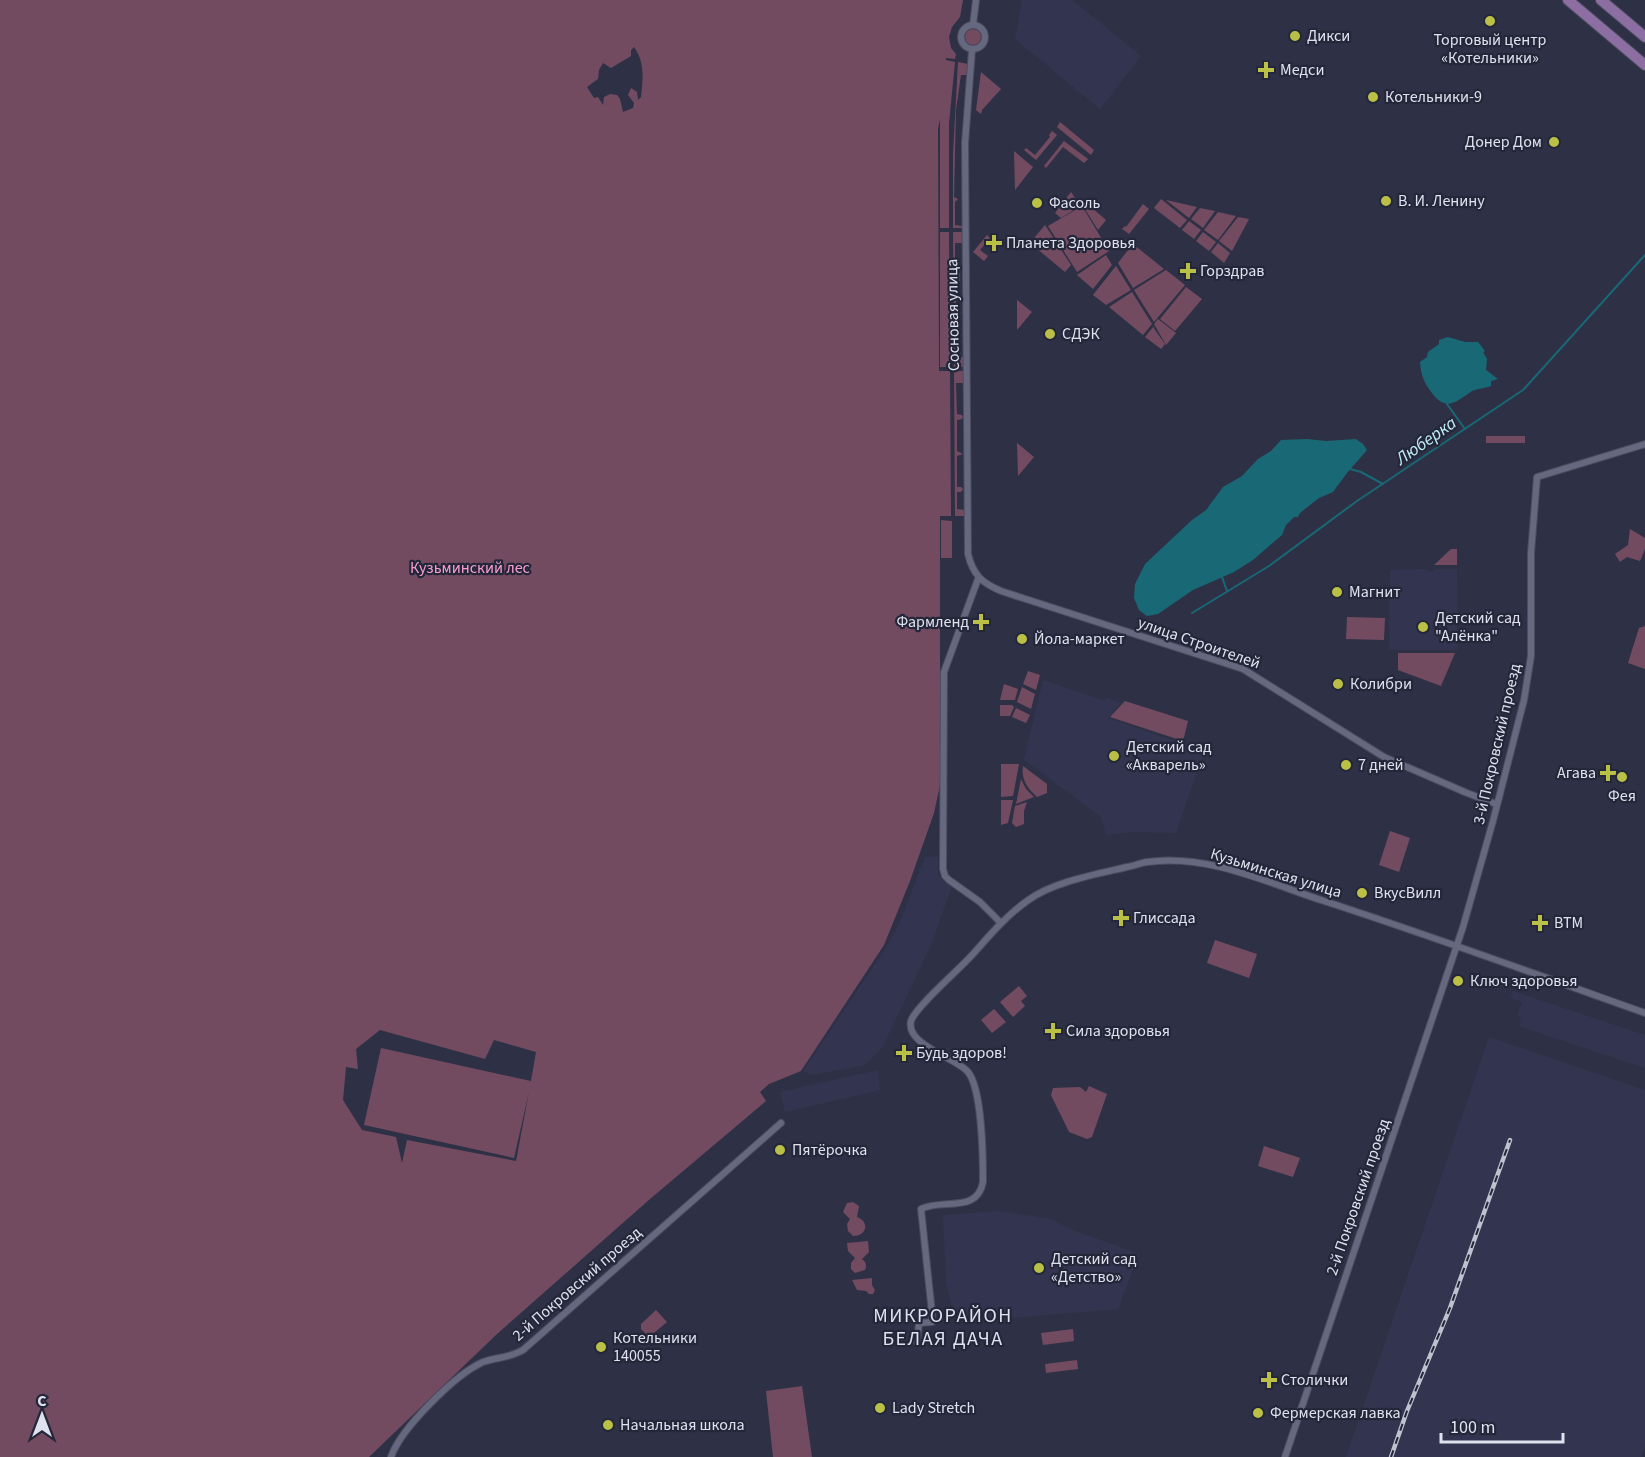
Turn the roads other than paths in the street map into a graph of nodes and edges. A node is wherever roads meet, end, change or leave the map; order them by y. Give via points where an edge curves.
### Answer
1 (976, 0) edge
2 (1568, 0) edge
3 (1601, 0) edge
4 (973, 25) junction
5 (1645, 37) edge
6 (972, 50) junction
7 (1645, 65) edge
8 (1645, 444) edge
9 (978, 579) junction
10 (1496, 804) junction
11 (1000, 922) junction
12 (1457, 946) junction
13 (1645, 1013) edge
14 (781, 1123) dead end
15 (917, 1342) dead end
16 (391, 1457) edge
17 (1285, 1457) edge

1 - 4 street, Сосновая улица
2 - 7 highway
3 - 5 highway
4 - 6 street, Сосновая улица via 961,35 964,45
4 - 6 street, Сосновая улица via 982,28 986,39 980,48
6 - 9 street, Сосновая улица via 965,143 968,554
8 - 10 street, 3-й Покровский проезд via 1537,477 1531,553 1531,656
9 - 10 street, улица Строителей via 1001,591 1243,669 1384,757
9 - 11 street via 944,672 943,869 949,880
10 - 12 street, 3-й Покровский проезд
11 - 12 street, Кузьминская улица via 1029,899 1066,883 1147,862 1183,862 1228,869
11 - 15 street, Кузьминская улица via 913,1017 911,1029 921,1042 960,1064 972,1077 977,1094 984,1182 981,1191 968,1202 921,1209 932,1322 919,1323
12 - 13 street, Кузьминская улица
12 - 17 street, 2-й Покровский проезд
14 - 16 street, 2-й Покровский проезд via 523,1350 467,1372 413,1420

